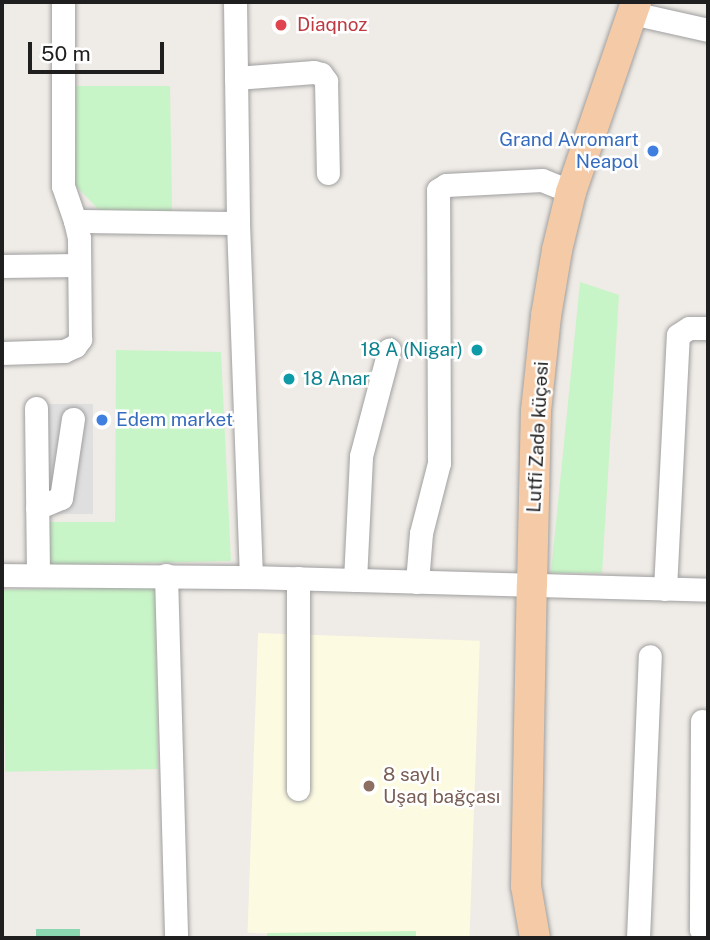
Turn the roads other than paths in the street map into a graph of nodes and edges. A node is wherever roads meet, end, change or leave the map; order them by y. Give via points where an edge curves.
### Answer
1 (63, 2) edge
2 (235, 2) edge
3 (634, 8) edge
4 (708, 30) edge
5 (236, 78) junction
6 (328, 173) dead end
7 (572, 192) junction
8 (75, 221) junction
9 (238, 223) junction
10 (79, 265) junction
11 (2, 266) edge
12 (708, 328) edge
13 (389, 350) dead end
14 (2, 353) edge
15 (36, 408) dead end
16 (73, 419) dead end
17 (37, 508) junction
18 (2, 575) edge
19 (38, 575) junction
20 (166, 575) junction
21 (251, 577) junction
22 (298, 578) junction
23 (355, 580) junction
24 (417, 582) junction
25 (532, 584) junction
26 (665, 589) junction
27 (708, 590) edge
28 (650, 656) dead end
29 (702, 721) dead end
30 (298, 789) dead end
31 (526, 886) junction
32 (708, 937) edge
33 (176, 938) edge
34 (514, 938) edge
35 (535, 938) edge
36 (638, 938) edge

1 - 8 lane via 63,186
2 - 5 lane
3 - 4 lane
3 - 7 main road, Lutfi Zadə küçəsi
5 - 6 lane via 321,74 326,81
5 - 9 lane
7 - 24 lane via 542,180 446,185 438,190 439,463 421,533
7 - 25 main road, Lutfi Zadə küçəsi via 557,250 536,411
8 - 9 lane
8 - 10 lane
9 - 21 lane
10 - 11 lane
10 - 14 lane via 80,339 75,346 64,351
12 - 26 lane via 689,328 678,335
13 - 23 lane via 365,434
15 - 17 lane
16 - 17 lane via 61,498
17 - 19 lane
18 - 19 lane
19 - 20 lane
20 - 21 lane
20 - 33 lane
21 - 22 lane
22 - 23 lane
22 - 30 lane
23 - 24 lane
24 - 25 lane
25 - 26 lane
25 - 31 main road, Lutfi Zadə küçəsi
26 - 27 lane
28 - 36 lane
29 - 32 lane via 701,929
31 - 34 main road
31 - 35 main road

